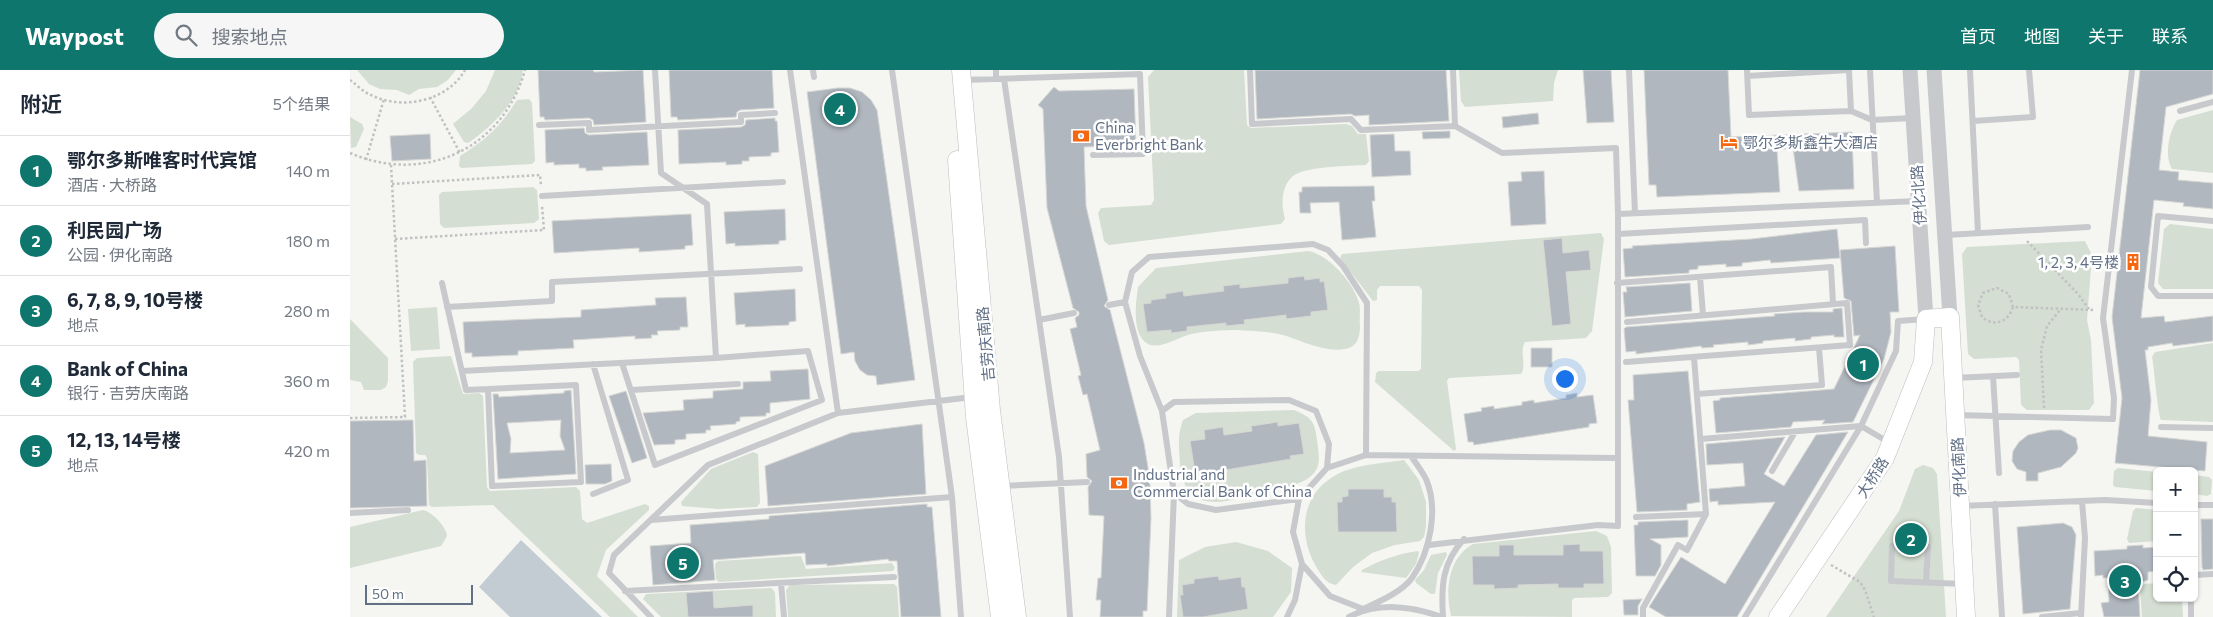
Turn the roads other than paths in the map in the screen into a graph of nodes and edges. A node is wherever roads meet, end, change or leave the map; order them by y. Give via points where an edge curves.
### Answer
1 (655, 70) edge
2 (790, 70) edge
3 (892, 70) edge
4 (996, 70) edge
5 (1250, 70) edge
6 (1453, 70) edge
7 (1629, 70) edge
8 (1849, 70) edge
9 (1870, 70) edge
10 (1910, 70) edge
11 (1934, 70) edge
12 (1970, 70) edge
13 (2030, 70) edge
14 (2132, 70) edge
15 (958, 73) edge
16 (1748, 73) edge
17 (996, 79) junction
18 (1004, 79) junction
19 (2213, 102) edge
20 (1851, 110) junction
21 (2180, 111) dead end
22 (775, 113) dead end
23 (1913, 118) junction
24 (1872, 120) junction
25 (1973, 121) junction
26 (539, 125) dead end
27 (658, 126) junction
28 (1455, 126) junction
29 (1093, 155) dead end
30 (783, 182) dead end
31 (683, 188) junction
32 (542, 196) road end
33 (1918, 201) junction
34 (1877, 202) junction
35 (1635, 213) junction
36 (1618, 214) junction
37 (2213, 222) edge
38 (2088, 227) dead end
39 (1978, 233) junction
40 (1618, 234) junction
41 (1945, 235) junction
42 (1866, 242) dead end
43 (800, 269) dead end
44 (711, 274) junction
45 (1700, 277) junction
46 (442, 283) dead end
47 (1617, 283) junction
48 (2213, 296) edge
49 (1125, 302) junction
50 (1834, 304) junction
51 (1109, 305) dead end
52 (447, 308) junction
53 (1074, 313) dead end
54 (1703, 315) junction
55 (1950, 318) junction
56 (1926, 319) junction
57 (1039, 320) junction
58 (1626, 322) dead end
59 (1819, 348) junction
60 (1694, 357) junction
61 (716, 358) junction
62 (1626, 362) dead end
63 (622, 363) junction
64 (593, 364) junction
65 (462, 371) junction
66 (2017, 375) dead end
67 (1993, 376) junction
68 (1953, 378) junction
69 (738, 384) dead end
70 (488, 389) junction
71 (631, 390) junction
72 (1697, 394) junction
73 (974, 396) junction
74 (938, 400) junction
75 (1162, 411) junction
76 (838, 413) junction
77 (1955, 414) junction
78 (1995, 416) junction
79 (1861, 426) junction
80 (2161, 427) dead end
81 (2213, 428) edge
82 (1795, 432) junction
83 (1701, 438) junction
84 (1891, 443) junction
85 (1366, 455) junction
86 (1411, 456) junction
87 (1616, 458) junction
88 (1327, 468) junction
89 (1772, 471) dead end
90 (1999, 474) dead end
91 (1172, 478) junction
92 (1150, 479) dead end
93 (1088, 482) dead end
94 (1060, 483) junction
95 (1001, 486) junction
96 (1174, 492) junction
97 (593, 494) dead end
98 (952, 497) junction
99 (1299, 499) junction
100 (2082, 501) junction
101 (2153, 503) edge
102 (1995, 504) junction
103 (2198, 505) edge
104 (2213, 505) edge
105 (1960, 506) junction
106 (408, 510) dead end
107 (350, 513) edge
108 (1706, 514) junction
109 (1636, 517) dead end
110 (651, 520) junction
111 (1464, 539) junction
112 (1429, 545) junction
113 (1302, 564) junction
114 (2198, 574) edge
115 (2213, 574) edge
116 (894, 577) dead end
117 (1926, 582) junction
118 (781, 583) junction
119 (1964, 584) junction
120 (626, 591) junction
121 (2192, 602) edge
122 (1363, 609) junction
123 (2081, 615) edge
124 (650, 617) edge
125 (784, 617) edge
126 (961, 617) edge
127 (1000, 617) edge
128 (1017, 617) edge
129 (1070, 617) edge
130 (1169, 617) edge
131 (1287, 617) edge
132 (1348, 617) edge
133 (1443, 617) edge
134 (1643, 617) edge
135 (1746, 617) edge
136 (1778, 617) edge
137 (1966, 617) edge
138 (2002, 617) edge
139 (2042, 617) edge
140 (2192, 617) edge

1 - 27 lane
2 - 76 lane
3 - 74 lane
4 - 17 lane
5 - 28 lane via 1252,124 1351,119 1361,130
6 - 28 lane
7 - 35 lane
8 - 16 lane
8 - 20 lane
9 - 24 lane
10 - 23 street, 伊化北路
11 - 41 street, 伊化北路
12 - 25 lane
13 - 25 lane via 2033,117
14 - 78 lane via 2103,318 2114,398 2113,419
15 - 17 lane
15 - 73 main road, 吉劳庆南路
15 - 95 main road, 吉劳庆南路
16 - 20 lane via 1750,115
17 - 18 lane
18 - 29 lane via 1140,74 1143,154
18 - 57 lane
19 - 21 lane
20 - 24 lane
22 - 27 lane via 741,115 741,122
23 - 24 lane
23 - 33 street, 伊化北路
24 - 34 lane
25 - 39 lane
26 - 27 lane via 589,123 589,130
27 - 31 lane via 661,173
28 - 36 lane via 1502,153 1616,148
30 - 31 lane
31 - 32 lane
31 - 44 lane via 707,204
33 - 34 lane
33 - 56 street, 伊化北路
34 - 35 lane
35 - 36 lane
36 - 40 lane
37 - 48 lane via 2158,216 2151,287 2158,296
38 - 39 lane
39 - 41 lane
40 - 42 lane via 1865,220
40 - 47 lane
41 - 55 street, 伊化北路
43 - 44 lane
44 - 52 lane via 552,282 552,301
44 - 61 lane
45 - 47 lane
45 - 50 lane via 1831,267
45 - 54 lane
46 - 52 lane
47 - 87 lane
49 - 51 lane
49 - 75 lane via 1140,356
49 - 85 lane via 1132,272 1149,257 1313,244 1328,250 1343,266 1367,303
50 - 54 lane
50 - 59 lane via 1847,303 1850,345
52 - 65 lane
53 - 57 lane
54 - 58 lane
55 - 56 main road
55 - 68 main road, 伊化南路
56 - 79 lane via 1898,321 1896,351
56 - 84 main road, 大桥路 via 1923,362
57 - 94 lane
59 - 60 lane
59 - 72 lane via 1822,384
60 - 62 lane
60 - 72 lane
61 - 63 lane
61 - 71 lane via 808,352 822,400 655,465
63 - 64 lane
63 - 71 lane
64 - 65 lane
64 - 97 lane via 628,480
65 - 70 lane via 466,390
66 - 67 lane
67 - 68 lane
67 - 78 lane
68 - 77 main road, 伊化南路
69 - 71 lane
70 - 70 lane via 576,385 581,482 492,486
72 - 83 lane
73 - 74 lane
73 - 127 main road, 吉劳庆南路
74 - 76 lane
74 - 98 lane
75 - 88 lane via 1174,402 1289,400 1316,411 1329,444
75 - 91 lane
76 - 110 lane via 708,465
77 - 78 lane
77 - 105 main road, 伊化南路
78 - 90 lane
79 - 82 lane
79 - 84 lane
79 - 135 lane
80 - 81 lane
82 - 83 lane
82 - 89 lane
83 - 108 lane
84 - 136 main road, 大桥路 via 1885,458
85 - 86 lane
85 - 88 lane
86 - 87 lane
86 - 112 lane via 1426,479 1432,511
87 - 111 lane via 1618,526 1598,525
88 - 99 lane
91 - 92 lane
91 - 96 lane
93 - 94 lane
94 - 95 lane
94 - 129 lane
95 - 128 main road, 吉劳庆南路
96 - 99 lane via 1188,504 1216,510
96 - 130 lane
98 - 110 lane
98 - 126 lane
99 - 113 lane via 1294,532
100 - 101 lane
100 - 102 lane
100 - 123 lane via 2085,538
102 - 105 lane
102 - 138 lane
103 - 104 lane
105 - 119 main road, 伊化南路
106 - 107 lane
108 - 109 lane
108 - 134 lane via 1686,550 1678,545 1643,608
110 - 120 lane via 614,555 609,573
111 - 112 lane
111 - 133 lane via 1452,552 1441,588
112 - 122 lane via 1411,579 1386,599
113 - 122 lane via 1330,596
113 - 131 lane via 1295,600
114 - 115 lane
116 - 118 lane
117 - 117 lane via 1891,581 1892,546 1928,547
117 - 119 lane
118 - 120 lane
118 - 125 lane
119 - 137 main road, 伊化南路
120 - 124 lane
121 - 140 lane
122 - 132 lane
122 - 133 lane via 1389,606 1424,610
123 - 139 lane

